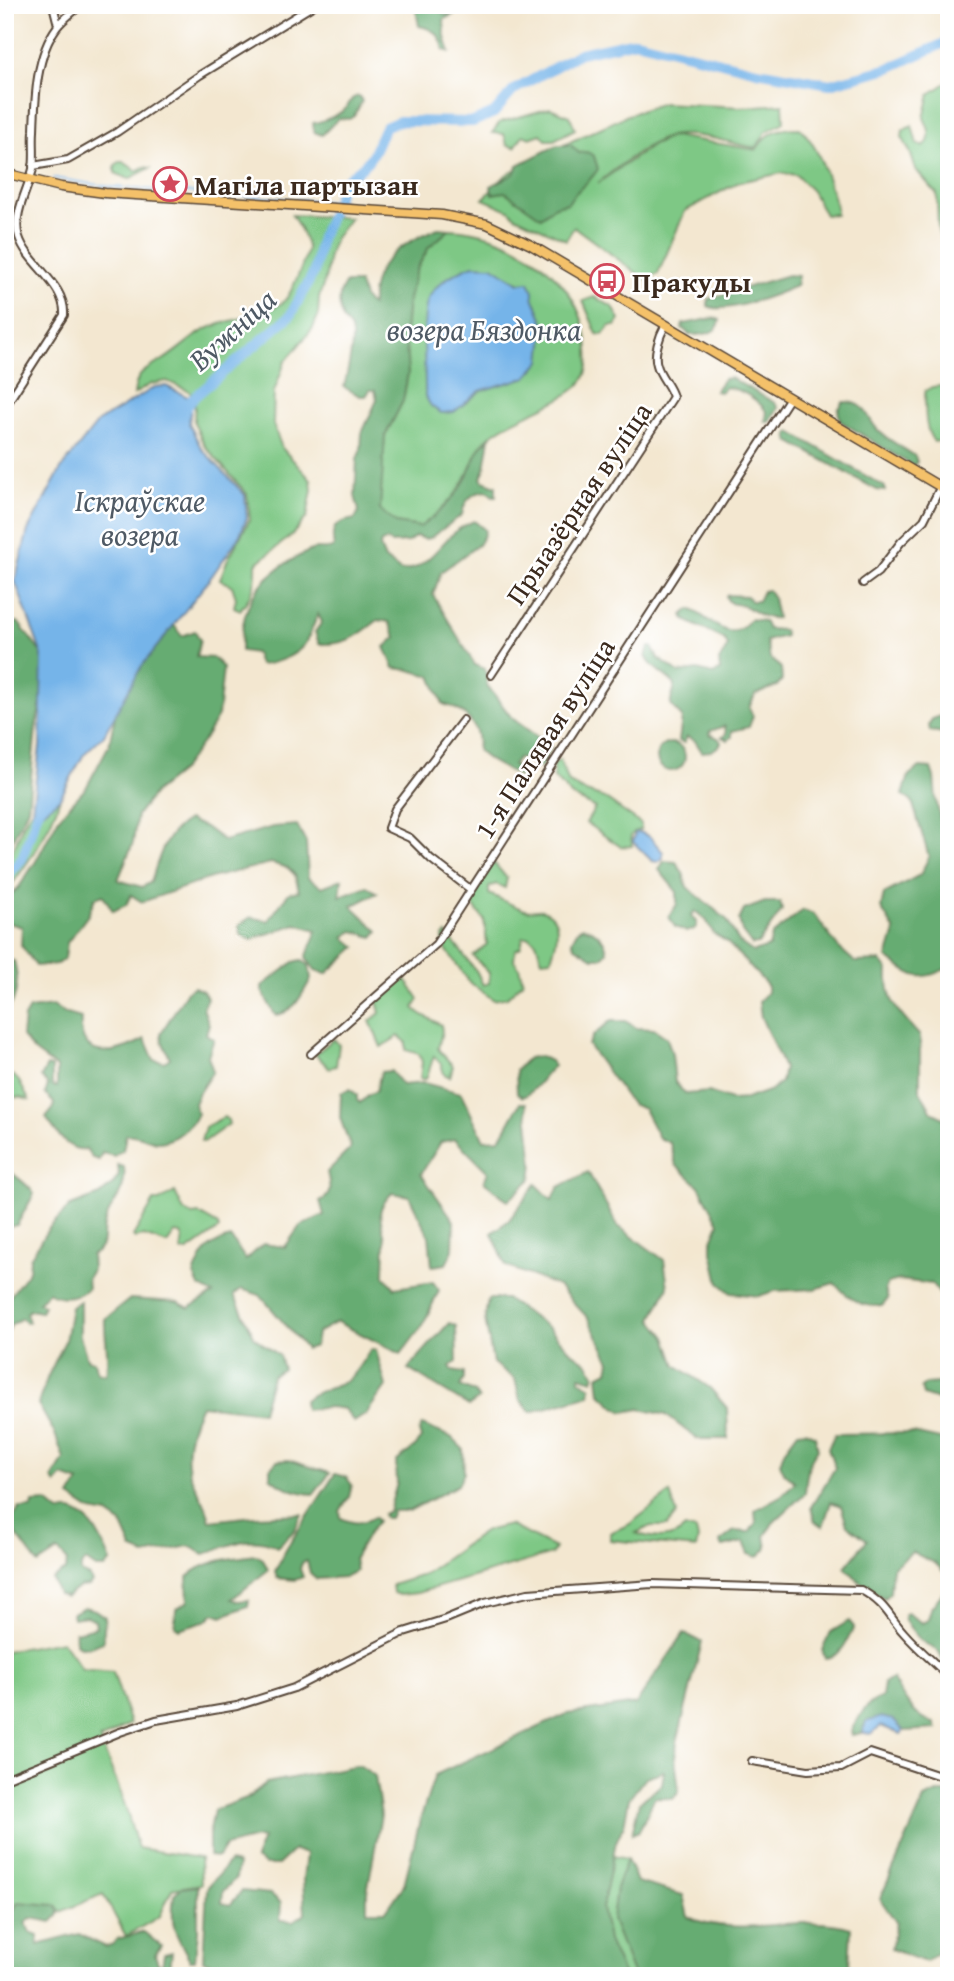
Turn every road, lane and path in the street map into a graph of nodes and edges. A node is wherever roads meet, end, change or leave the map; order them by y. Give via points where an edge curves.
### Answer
1 (53, 5) edge
2 (81, 5) edge
3 (314, 5) edge
4 (58, 25) junction
5 (33, 166) junction
6 (5, 173) edge
7 (29, 179) junction
8 (666, 326) junction
9 (789, 399) junction
10 (5, 407) edge
11 (945, 490) edge
12 (863, 583) dead end
13 (491, 675) dead end
14 (463, 720) dead end
15 (470, 889) junction
16 (311, 1054) dead end
17 (949, 1677) edge
18 (752, 1761) dead end
19 (5, 1779) edge
20 (949, 1779) edge

1 - 4 street
2 - 4 street
3 - 5 street via 117,132 68,160
4 - 5 street via 42,63 35,97
5 - 7 street
6 - 7 main road
7 - 8 main road via 105,193 468,219 510,233
7 - 10 street via 19,235 59,293 64,315
8 - 9 main road
8 - 13 street, Прыазёрная вуліца via 660,334 656,365 673,397
9 - 11 main road
9 - 15 street, 1-я Палявая вуліца
11 - 12 street via 924,520
14 - 15 street via 395,809 387,828 410,838
15 - 16 street, 1-я Палявая вуліца via 436,944
17 - 19 street via 903,1632 888,1610 861,1590 652,1584 528,1593 404,1632 294,1688 237,1706 156,1720
18 - 20 street via 808,1770 841,1768 870,1753

